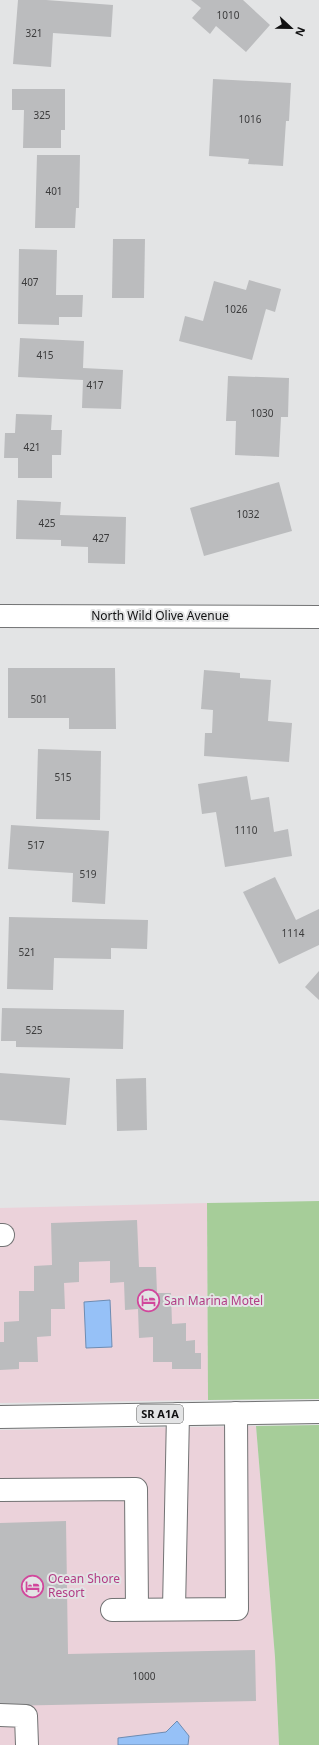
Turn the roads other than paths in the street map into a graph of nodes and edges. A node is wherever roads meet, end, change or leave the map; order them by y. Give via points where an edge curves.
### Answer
1 (0, 616) edge
2 (319, 617) edge
3 (319, 1412) edge
4 (178, 1414) junction
5 (236, 1414) junction
6 (0, 1416) edge
7 (0, 1490) edge
8 (174, 1609) junction
9 (112, 1610) dead end
10 (137, 1610) junction
11 (0, 1715) edge
12 (27, 1745) edge

1 - 2 main road, North Wild Olive Avenue
3 - 5 main road, SR A1A
4 - 5 main road, SR A1A
4 - 6 main road, SR A1A
4 - 8 main road
5 - 8 main road via 237,1609
7 - 10 main road via 136,1489
8 - 10 main road
9 - 10 main road
11 - 12 main road via 26,1716

